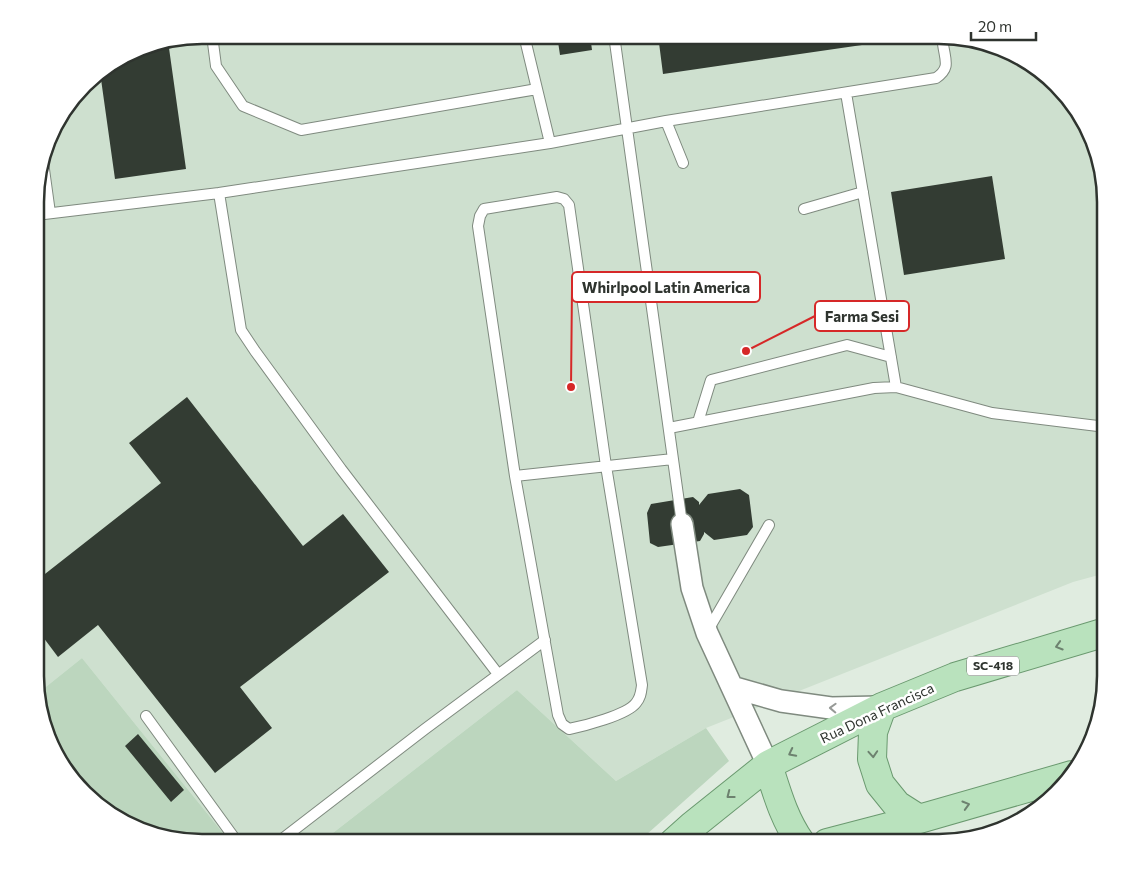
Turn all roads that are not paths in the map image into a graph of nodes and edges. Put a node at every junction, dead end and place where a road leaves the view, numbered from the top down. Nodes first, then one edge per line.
1 (213, 44) edge
2 (526, 44) edge
3 (615, 44) edge
4 (943, 44) dead end
5 (537, 89) junction
6 (846, 93) junction
7 (666, 122) junction
8 (626, 128) junction
9 (550, 143) junction
10 (683, 163) dead end
11 (45, 179) edge
12 (863, 192) junction
13 (219, 193) junction
14 (804, 209) dead end
15 (50, 214) junction
16 (44, 215) edge
17 (891, 357) junction
18 (896, 386) junction
19 (698, 422) junction
20 (1097, 426) edge
21 (669, 428) junction
22 (673, 459) junction
23 (606, 466) junction
24 (515, 476) junction
25 (682, 524) joint
26 (769, 525) dead end
27 (706, 633) junction
28 (1097, 635) edge
29 (545, 640) junction
30 (498, 674) junction
31 (732, 687) junction
32 (882, 707) junction
33 (146, 716) dead end
34 (768, 765) junction
35 (1059, 779) edge
36 (919, 819) junction
37 (231, 834) edge
38 (289, 834) edge
39 (683, 834) edge
40 (794, 834) edge
41 (881, 834) edge

1 - 5 lane
2 - 5 lane
3 - 8 lane
4 - 6 lane
5 - 9 lane
6 - 7 lane
6 - 12 lane
7 - 8 lane
7 - 10 lane
8 - 9 lane
8 - 21 lane
9 - 13 lane
11 - 15 lane
12 - 14 lane
12 - 17 lane
13 - 15 lane
13 - 30 lane
15 - 16 lane
17 - 18 lane
17 - 19 lane
18 - 19 lane
18 - 20 lane
19 - 21 lane
21 - 22 lane
22 - 23 lane
22 - 25 lane
23 - 24 lane
23 - 24 lane
23 - 29 lane
24 - 29 lane
25 - 27 street
26 - 27 lane
27 - 31 street
28 -> 32 main road, Rua Dona Francisca / SC-418
29 - 30 lane
30 - 38 lane
32 -> 31 street
31 - 34 street
32 -> 34 main road, Rua Dona Francisca / SC-418
32 -> 36 main road
33 - 37 lane
34 -> 39 main road, Rua Dona Francisca / SC-418
34 - 40 main road
36 -> 35 main road
36 - 41 main road

